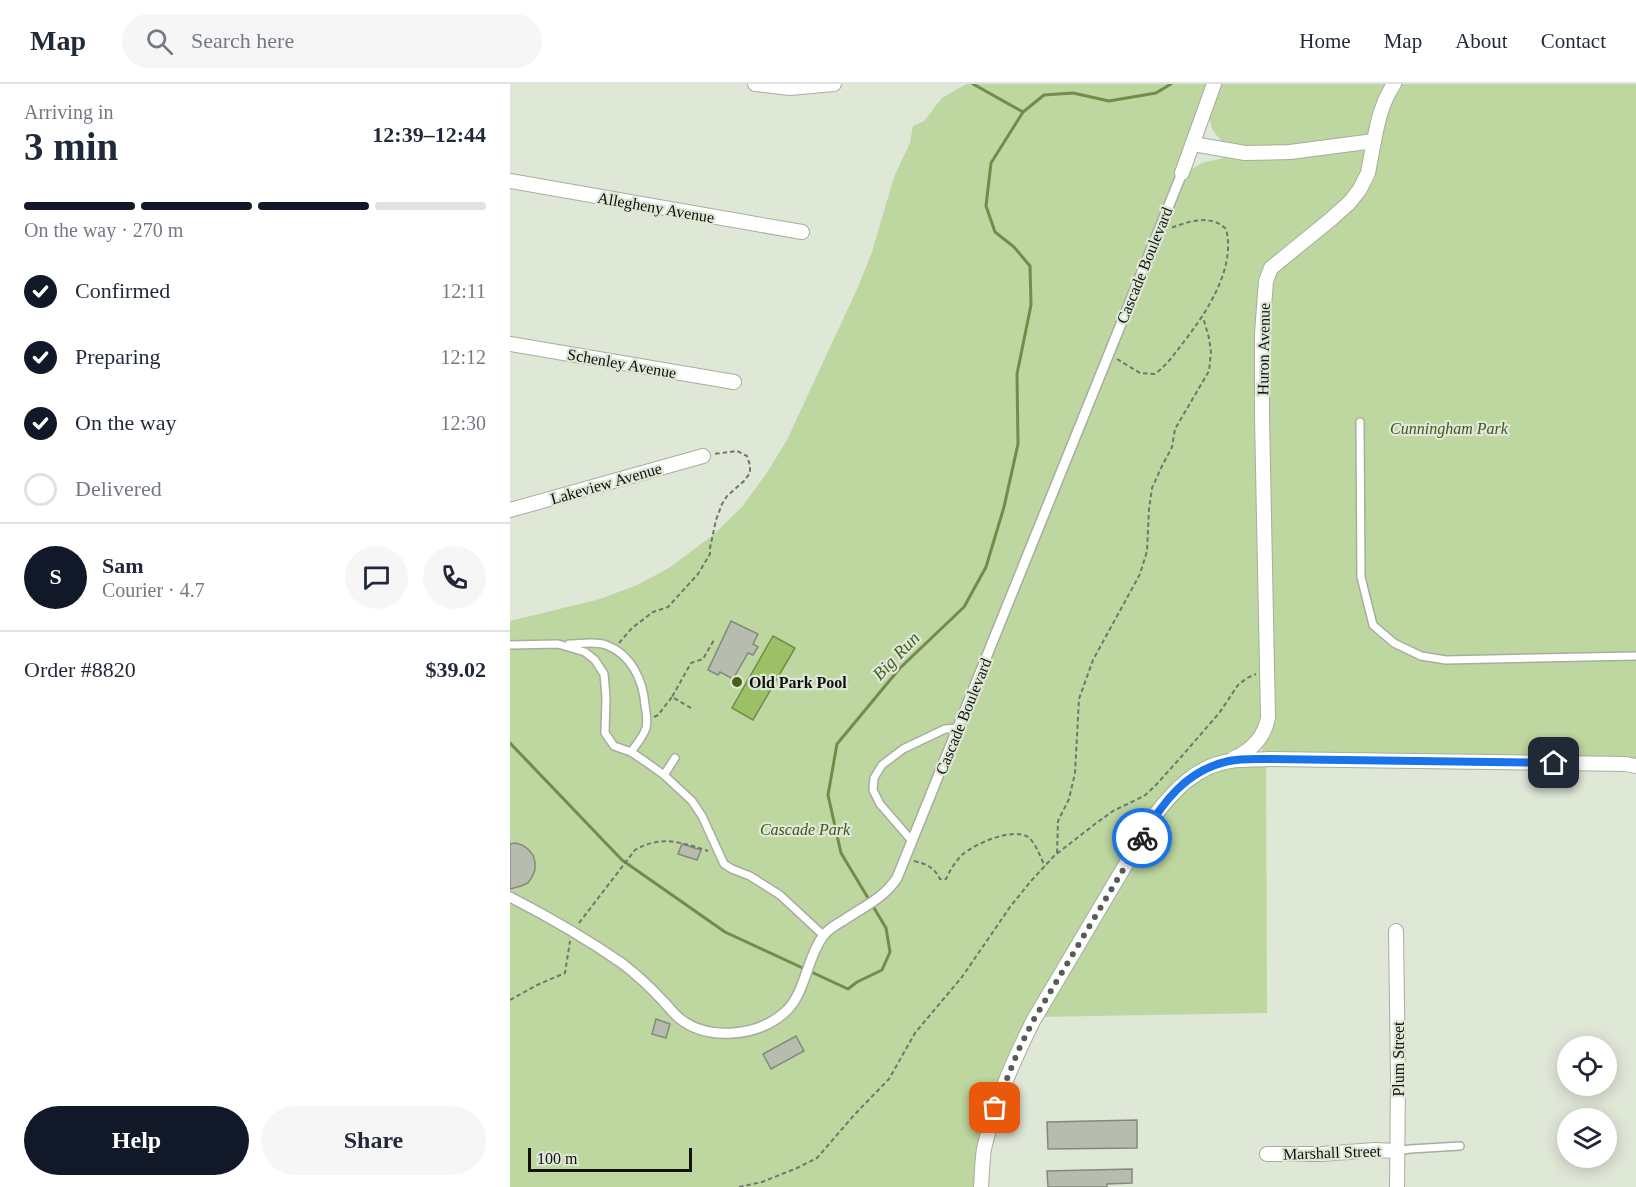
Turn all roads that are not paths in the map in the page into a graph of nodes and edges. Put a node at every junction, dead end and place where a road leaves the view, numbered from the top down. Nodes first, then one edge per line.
1 (755, 84) edge
2 (834, 84) edge
3 (1214, 84) edge
4 (1394, 84) edge
5 (1374, 141) junction
6 (1193, 144) junction
7 (1182, 173) joint
8 (510, 181) edge
9 (802, 232) dead end
10 (510, 344) edge
11 (734, 382) dead end
12 (1360, 422) dead end
13 (703, 456) road end
14 (510, 510) edge
15 (558, 644) junction
16 (510, 645) edge
17 (1636, 656) edge
18 (958, 728) junction
19 (1263, 733) junction
20 (631, 752) junction
21 (675, 758) dead end
22 (1269, 759) junction
23 (1227, 762) junction
24 (1636, 766) edge
25 (664, 775) junction
26 (912, 841) junction
27 (510, 897) edge
28 (1396, 930) dead end
29 (823, 935) junction
30 (1460, 1146) dead end
31 (1396, 1151) junction
32 (1267, 1154) dead end
33 (981, 1187) edge
34 (1397, 1187) edge

1 - 2 street
3 - 6 street, Cascade Boulevard
4 - 5 street, Huron Avenue
5 - 6 street
5 - 19 street, Huron Avenue
6 - 7 street, Cascade Boulevard
7 - 18 street, Cascade Boulevard
8 - 9 street, Allegheny Avenue
10 - 11 street, Schenley Avenue
12 - 17 lane
13 - 14 street, Lakeview Avenue
15 - 16 lane
15 - 20 lane
15 - 20 lane
18 - 26 street, Cascade Boulevard
18 - 26 lane
19 - 22 street
19 - 23 street
20 - 25 lane
21 - 25 lane
22 - 23 street
22 - 24 street
23 - 33 street
25 - 29 lane
26 - 29 street, Cascade Boulevard
27 - 29 street, Cascade Boulevard
28 - 31 street, Plum Street
30 - 31 lane
31 - 32 street, Marshall Street
31 - 34 street, Plum Street

